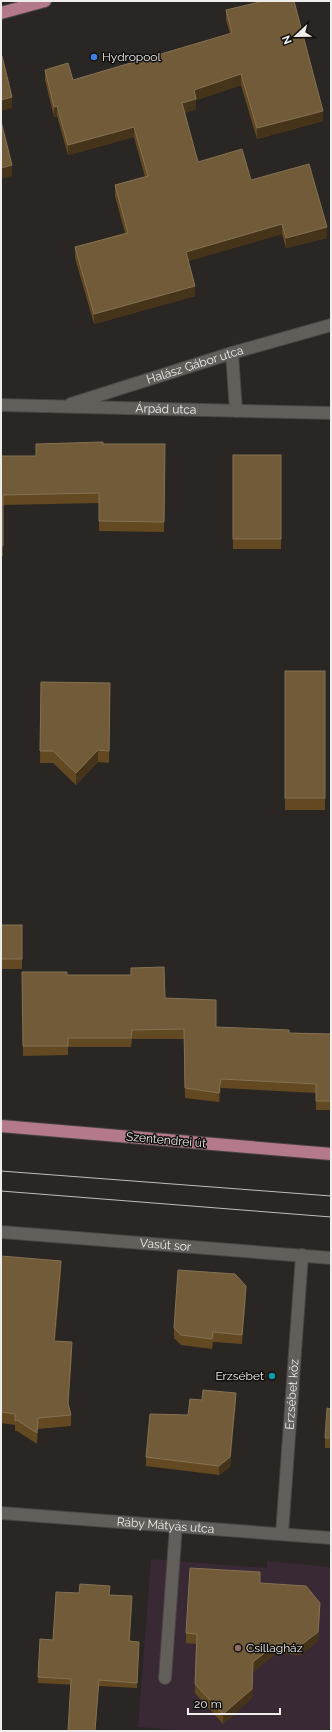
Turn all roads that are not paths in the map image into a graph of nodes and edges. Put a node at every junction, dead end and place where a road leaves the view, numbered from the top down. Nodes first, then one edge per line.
1 (45, 1) edge
2 (1, 13) edge
3 (331, 325) edge
4 (232, 353) junction
5 (1, 405) edge
6 (60, 407) junction
7 (236, 410) junction
8 (331, 413) edge
9 (1, 1126) edge
10 (331, 1154) edge
11 (1, 1232) edge
12 (302, 1255) junction
13 (331, 1258) edge
14 (1, 1513) edge
15 (176, 1526) junction
16 (282, 1534) junction
17 (331, 1538) edge
18 (165, 1678) dead end

1 - 2 main road
3 - 4 street, Halász Gábor utca
4 - 6 street, Halász Gábor utca
4 - 7 street
5 - 6 street, Árpád utca
6 - 7 street, Árpád utca
7 - 8 street, Árpád utca
9 - 10 main road, Szentendrei út
11 - 12 street, Vasút sor
12 - 13 street, Vasút sor
12 - 16 street, Erzsébet köz
14 - 15 street, Ráby Mátyás utca
15 - 16 street, Ráby Mátyás utca
15 - 18 street
16 - 17 street, Ráby Mátyás utca

